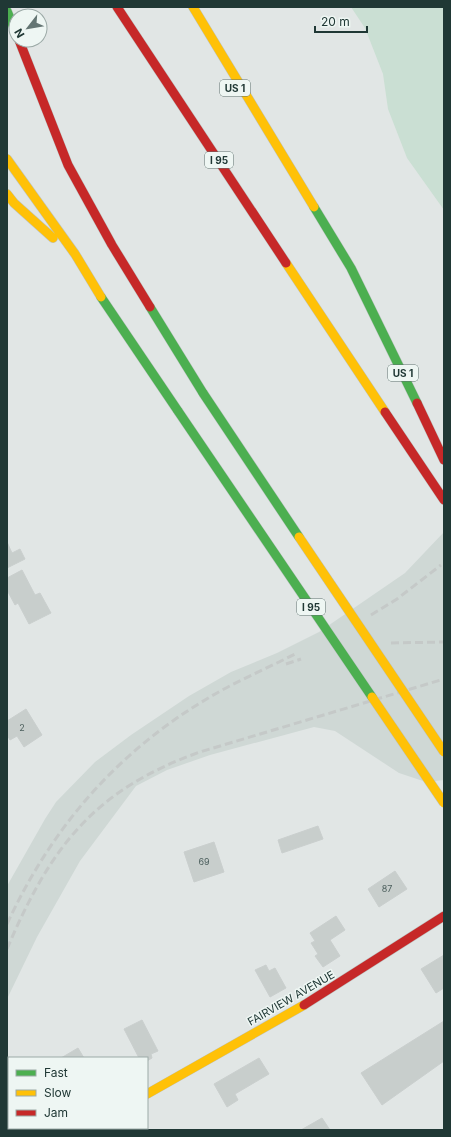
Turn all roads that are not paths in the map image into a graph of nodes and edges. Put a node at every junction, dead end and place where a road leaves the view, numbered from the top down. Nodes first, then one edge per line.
1 (117, 7) edge
2 (193, 7) edge
3 (206, 46) dead end
4 (22, 48) edge
5 (7, 159) edge
6 (291, 170) junction
7 (7, 194) edge
8 (75, 254) junction
9 (444, 460) edge
10 (444, 500) edge
11 (444, 752) edge
12 (444, 803) edge
13 (444, 916) edge
14 (148, 1093) edge

1 - 10 main road, I 95
2 - 6 main road
3 - 6 main road, US 1
4 - 11 main road, bridge
5 - 8 main road, I 95
6 - 9 main road, US 1
7 - 8 main road
8 - 12 main road, I 95, bridge
13 - 14 main road, FAIRVIEW AVENUE

